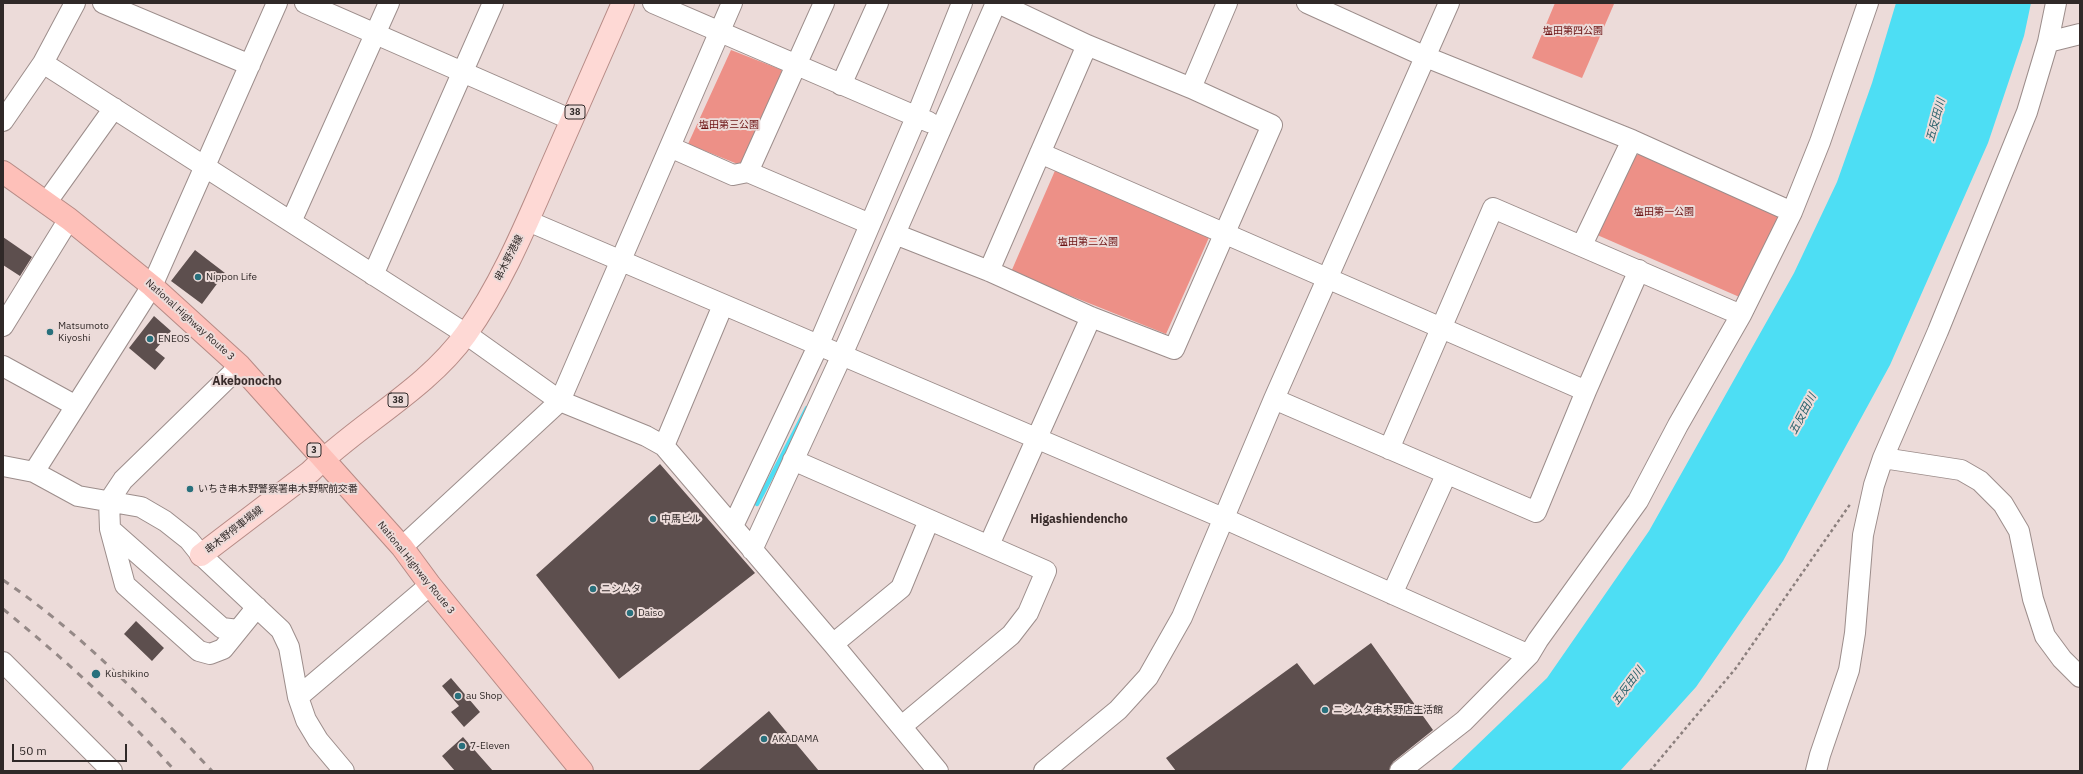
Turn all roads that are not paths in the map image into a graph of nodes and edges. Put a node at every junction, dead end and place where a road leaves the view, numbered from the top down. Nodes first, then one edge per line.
1 (75, 3) edge
2 (103, 3) edge
3 (277, 3) edge
4 (305, 3) edge
5 (389, 3) edge
6 (493, 3) edge
7 (623, 3) edge
8 (654, 3) edge
9 (732, 3) edge
10 (824, 3) edge
11 (878, 3) edge
12 (962, 3) edge
13 (997, 3) edge
14 (1226, 3) edge
15 (1307, 3) edge
16 (1449, 3) edge
17 (1868, 3) edge
18 (2056, 3) edge
19 (720, 32) junction
20 (375, 34) junction
21 (2080, 34) edge
22 (2048, 42) junction
23 (1087, 45) junction
24 (1426, 57) junction
25 (43, 63) junction
26 (250, 65) junction
27 (796, 65) junction
28 (463, 72) junction
29 (841, 85) junction
30 (1191, 88) junction
31 (114, 108) junction
32 (917, 116) junction
33 (572, 120) junction
34 (3, 121) edge
35 (941, 128) junction
36 (1632, 140) junction
37 (670, 147) junction
38 (1040, 153) junction
39 (205, 166) junction
40 (3, 172) edge
41 (748, 172) junction
42 (46, 203) junction
43 (1792, 212) junction
44 (69, 219) junction
45 (528, 221) junction
46 (291, 222) junction
47 (870, 224) junction
48 (1226, 233) junction
49 (895, 234) junction
50 (1582, 245) junction
51 (620, 261) junction
52 (1639, 270) junction
53 (989, 271) junction
54 (373, 275) junction
55 (1327, 277) junction
56 (152, 286) junction
57 (723, 305) junction
58 (1741, 315) junction
59 (1091, 317) junction
60 (3, 326) edge
61 (1440, 327) junction
62 (466, 334) junction
63 (818, 346) junction
64 (842, 355) junction
65 (3, 366) edge
66 (240, 366) junction
67 (1586, 391) junction
68 (1274, 399) junction
69 (560, 400) junction
70 (76, 406) junction
71 (1036, 439) junction
72 (664, 446) junction
73 (1389, 449) junction
74 (1883, 458) junction
75 (322, 459) junction
76 (793, 460) junction
77 (3, 466) edge
78 (34, 472) junction
79 (1446, 475) junction
80 (109, 502) junction
81 (1224, 518) junction
82 (929, 520) junction
83 (733, 526) junction
84 (110, 529) junction
85 (989, 545) junction
86 (402, 547) junction
87 (752, 550) junction
88 (201, 555) junction
89 (430, 585) junction
90 (1392, 594) junction
91 (257, 607) junction
92 (238, 630) junction
93 (834, 644) junction
94 (1529, 655) junction
95 (3, 662) edge
96 (2080, 677) edge
97 (298, 697) junction
98 (902, 726) junction
99 (112, 771) edge
100 (344, 771) edge
101 (582, 771) edge
102 (938, 771) edge
103 (1044, 771) edge
104 (1400, 771) edge
105 (1816, 771) edge

1 - 25 street
2 - 26 street
3 - 26 street
4 - 20 street
5 - 20 street
6 - 28 street
7 - 33 main road, 串木野港線 / 38
8 - 19 street
9 - 19 street
10 - 27 street
11 - 29 street
12 - 32 street
13 - 23 street
13 - 35 street
14 - 30 street
15 - 24 street
16 - 24 street
17 - 43 street
18 - 22 street
19 - 27 street
19 - 37 street
20 - 28 street
20 - 46 street
21 - 22 street
22 - 74 street
23 - 30 street
23 - 38 street
24 - 36 street
24 - 55 street
25 - 31 street
25 - 34 street
26 - 39 street
27 - 29 street
27 - 41 street
28 - 33 street
28 - 54 street
29 - 32 street
30 - 48 street
31 - 39 street
31 - 42 street
32 - 35 street
32 - 47 street
33 - 45 main road, 串木野港線 / 38
35 - 49 street
36 - 43 street
36 - 50 street
37 - 41 street
37 - 51 street
38 - 48 street
38 - 53 street
39 - 46 street
39 - 56 street
40 - 42 highway, National Highway Route 3 / 3
41 - 47 street
42 - 44 highway, National Highway Route 3 / 3
43 - 58 street
44 - 56 highway, National Highway Route 3 / 3
44 - 60 street
45 - 51 street
45 - 62 main road, 串木野港線 / 38
46 - 54 street
47 - 63 street
48 - 55 street
48 - 59 street
49 - 53 street
49 - 64 street
50 - 52 street
50 - 61 street
51 - 57 street
51 - 69 street
52 - 58 street
52 - 67 street
53 - 59 street
54 - 62 street
55 - 61 street
55 - 68 street
56 - 66 highway, National Highway Route 3 / 3
56 - 70 street
57 - 63 street
57 - 72 street
58 - 94 street
59 - 71 street
61 - 67 street
61 - 73 street
62 - 69 street
62 - 75 main road, 串木野港線 / 38
63 - 64 street
63 - 83 street
64 - 71 street
64 - 76 street
65 - 70 street
66 - 75 highway, National Highway Route 3 / 3
66 - 80 street
67 - 79 street
68 - 73 street
68 - 81 street
69 - 72 street
69 - 86 street
70 - 78 street
71 - 81 street
71 - 85 street
72 - 83 street
73 - 79 street
74 - 96 street
74 - 105 street
75 - 86 highway, National Highway Route 3 / 3
75 - 88 main road, 串木野停車場線
76 - 82 street
76 - 87 street
77 - 78 street
78 - 80 street
79 - 90 street
80 - 84 street
80 - 88 street
81 - 90 street
81 - 103 street
82 - 85 street
82 - 93 street
83 - 87 street
84 - 92 street
84 - 92 street
85 - 98 street
86 - 89 highway, National Highway Route 3 / 3
87 - 93 street
88 - 91 street
89 - 97 street
89 - 101 highway, National Highway Route 3 / 3
90 - 94 street
91 - 92 street
91 - 97 street
93 - 98 street
94 - 104 street
95 - 99 street
97 - 100 street
98 - 102 street

